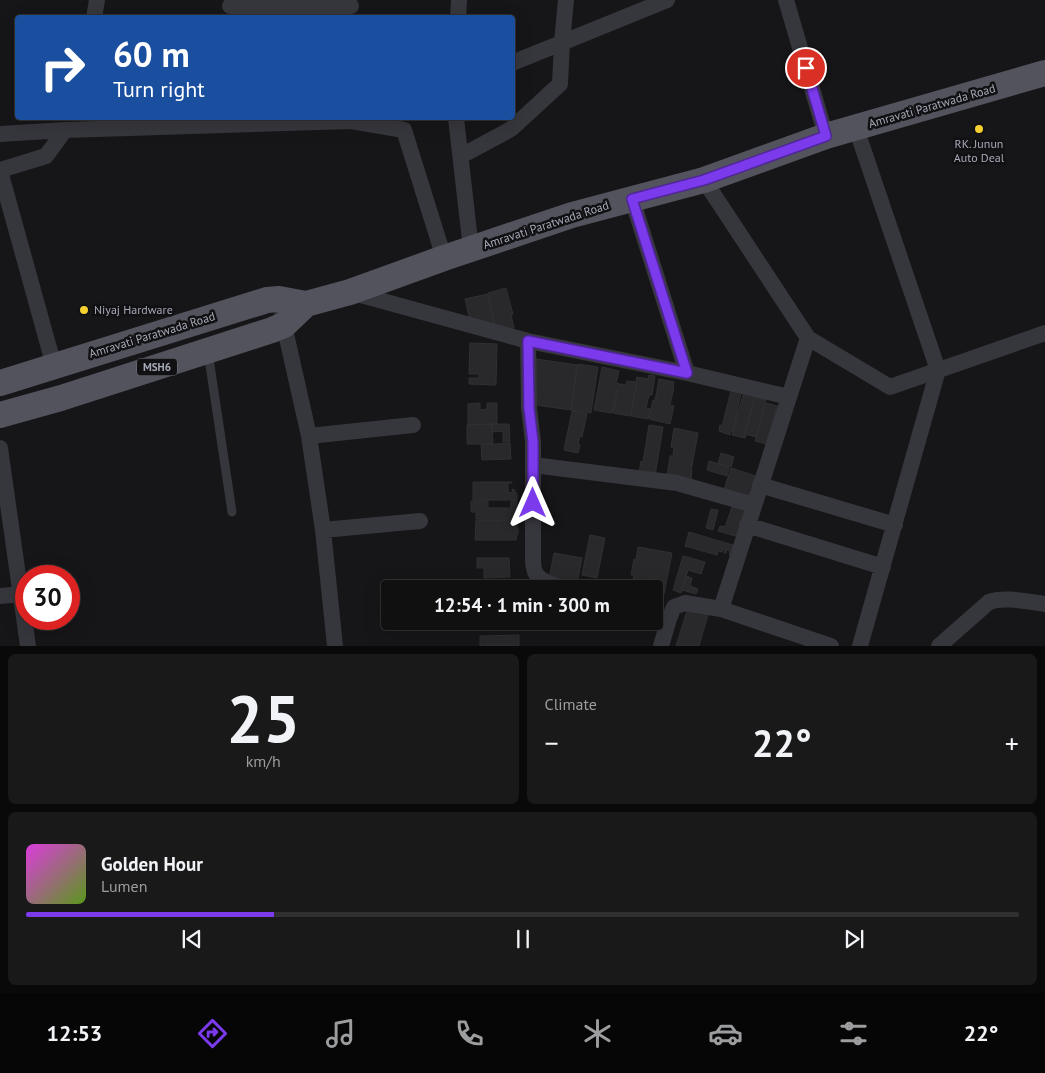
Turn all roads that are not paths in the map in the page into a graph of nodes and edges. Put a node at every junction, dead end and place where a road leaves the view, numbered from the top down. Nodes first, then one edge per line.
1 (98, 0) edge
2 (459, 0) edge
3 (566, 0) edge
4 (667, 0) edge
5 (786, 0) edge
6 (229, 8) edge
7 (351, 8) edge
8 (95, 15) edge
9 (458, 15) edge
10 (562, 42) junction
11 (515, 62) edge
12 (1045, 73) edge
13 (286, 120) edge
14 (362, 120) edge
15 (456, 120) edge
16 (220, 121) edge
17 (406, 124) edge
18 (72, 126) edge
19 (856, 128) junction
20 (0, 134) edge
21 (826, 136) junction
22 (461, 156) junction
23 (0, 171) edge
24 (704, 180) junction
25 (632, 199) junction
26 (472, 249) junction
27 (444, 258) junction
28 (350, 292) junction
29 (278, 299) junction
30 (306, 304) junction
31 (284, 325) junction
32 (1045, 333) edge
33 (808, 338) junction
34 (528, 341) junction
35 (208, 351) junction
36 (54, 366) junction
37 (938, 370) junction
38 (687, 373) junction
39 (0, 383) edge
40 (789, 397) junction
41 (0, 415) edge
42 (413, 425) dead end
43 (309, 436) junction
44 (0, 448) edge
45 (533, 465) junction
46 (760, 485) junction
47 (754, 505) junction
48 (232, 512) dead end
49 (420, 521) dead end
50 (747, 525) junction
51 (895, 525) junction
52 (323, 530) junction
53 (18, 565) edge
54 (883, 567) junction
55 (544, 580) edge
56 (15, 595) edge
57 (0, 596) edge
58 (1045, 604) edge
59 (721, 609) junction
60 (663, 616) edge
61 (26, 630) edge
62 (662, 630) edge
63 (28, 646) edge
64 (335, 646) edge
65 (661, 646) edge
66 (831, 646) edge
67 (860, 646) edge
68 (939, 646) edge

1 - 8 street
2 - 9 street
3 - 10 street
4 - 10 street
5 - 21 street
6 - 7 street
10 - 11 street
10 - 22 street
12 - 19 main road, Amravati Paratwada Road / MSH6
13 - 16 street
14 - 17 street
15 - 22 street
16 - 18 street
17 - 27 street
18 - 20 street
18 - 23 street
19 - 21 main road, Amravati Paratwada Road / MSH6
19 - 37 street
21 - 24 main road, Amravati Paratwada Road / MSH6
22 - 26 street
23 - 36 street
24 - 25 main road, Amravati Paratwada Road / MSH6
24 - 33 street
25 - 26 main road, Amravati Paratwada Road / MSH6
25 - 38 street
26 - 27 main road, Amravati Paratwada Road / MSH6
27 - 28 main road, Amravati Paratwada Road / MSH6
28 - 30 main road, Amravati Paratwada Road / MSH6
28 - 34 street
29 - 30 main road, Amravati Paratwada Road / MSH6
29 - 31 street
29 - 36 main road, Amravati Paratwada Road / MSH6
30 - 31 main road, Amravati Paratwada Road / MSH6
31 - 35 main road, Amravati Paratwada Road / MSH6
31 - 43 street
32 - 37 street
33 - 37 street
33 - 40 street
34 - 38 street
34 - 45 street
35 - 41 main road, Amravati Paratwada Road / MSH6
35 - 48 lane
36 - 39 main road, Amravati Paratwada Road / MSH6
37 - 51 street
38 - 40 street
40 - 46 street
42 - 43 street
43 - 52 street
44 - 53 street
45 - 47 street
45 - 55 street
46 - 47 street
46 - 51 street
47 - 50 street
49 - 52 street
50 - 54 street
50 - 59 street
51 - 54 street
52 - 64 street
54 - 67 street
56 - 57 street
58 - 68 street
59 - 60 street
59 - 66 street
61 - 63 street
62 - 65 street

